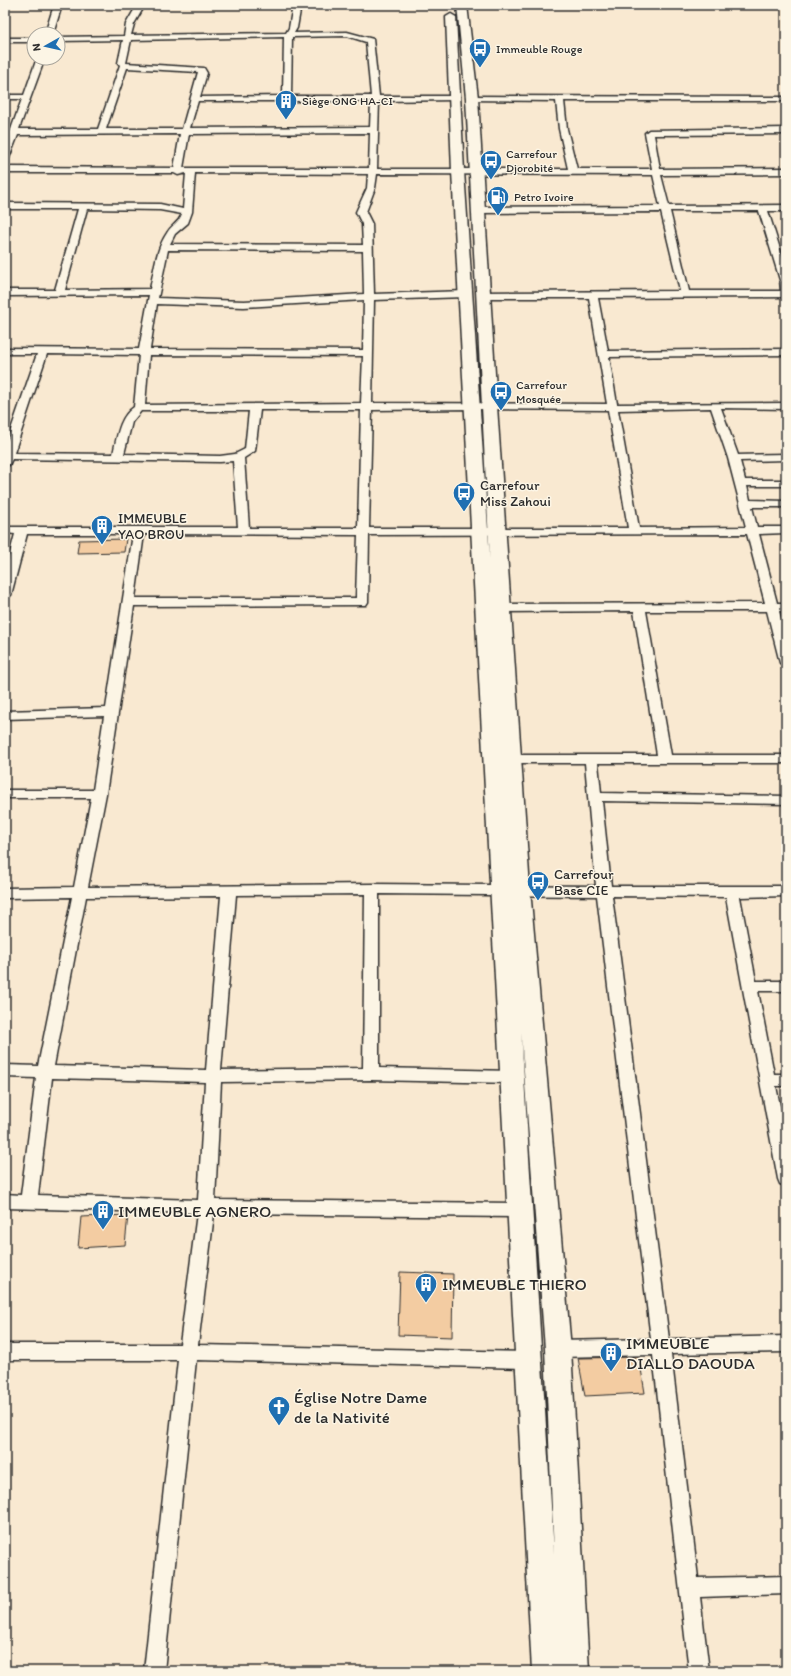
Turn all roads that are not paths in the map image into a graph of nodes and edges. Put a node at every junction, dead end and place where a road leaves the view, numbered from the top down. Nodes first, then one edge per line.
1 (58, 5) edge
2 (141, 5) edge
3 (297, 5) edge
4 (450, 5) edge
5 (462, 5) edge
6 (51, 26) edge
7 (288, 36) junction
8 (128, 38) junction
9 (66, 39) edge
10 (5, 40) edge
11 (26, 40) edge
12 (124, 65) junction
13 (38, 66) edge
14 (5, 97) edge
15 (27, 97) junction
16 (287, 98) junction
17 (375, 98) junction
18 (464, 98) junction
19 (195, 99) junction
20 (560, 99) junction
21 (786, 99) edge
22 (373, 130) junction
23 (185, 131) junction
24 (786, 131) edge
25 (14, 132) junction
26 (101, 132) junction
27 (5, 158) edge
28 (5, 170) edge
29 (373, 171) junction
30 (466, 171) junction
31 (786, 171) edge
32 (178, 172) junction
33 (191, 172) junction
34 (573, 172) junction
35 (655, 172) junction
36 (5, 206) edge
37 (82, 207) junction
38 (763, 208) junction
39 (786, 208) edge
40 (666, 209) junction
41 (478, 210) junction
42 (187, 212) junction
43 (164, 247) junction
44 (367, 248) junction
45 (776, 248) junction
46 (786, 248) edge
47 (5, 293) edge
48 (59, 293) junction
49 (786, 293) edge
50 (685, 294) junction
51 (474, 295) junction
52 (593, 296) junction
53 (153, 297) junction
54 (369, 297) junction
55 (5, 351) edge
56 (43, 351) junction
57 (144, 352) junction
58 (786, 352) edge
59 (368, 353) junction
60 (604, 354) junction
61 (715, 405) junction
62 (365, 406) junction
63 (481, 406) junction
64 (786, 406) edge
65 (255, 407) junction
66 (614, 407) junction
67 (139, 408) junction
68 (118, 457) junction
69 (238, 457) junction
70 (786, 457) edge
71 (734, 458) junction
72 (6, 459) edge
73 (739, 483) junction
74 (786, 483) edge
75 (744, 503) junction
76 (786, 504) edge
77 (5, 530) edge
78 (22, 530) junction
79 (634, 530) junction
80 (752, 530) junction
81 (786, 530) edge
82 (139, 531) junction
83 (244, 532) junction
84 (364, 532) junction
85 (489, 532) junction
86 (5, 594) edge
87 (128, 602) junction
88 (772, 607) junction
89 (786, 607) edge
90 (502, 608) junction
91 (640, 609) junction
92 (786, 663) edge
93 (111, 712) junction
94 (5, 715) edge
95 (512, 759) junction
96 (786, 759) edge
97 (591, 760) junction
98 (664, 760) junction
99 (5, 794) edge
100 (99, 794) junction
101 (595, 797) junction
102 (786, 800) edge
103 (372, 889) junction
104 (510, 889) junction
105 (229, 891) junction
106 (604, 891) junction
107 (786, 891) edge
108 (732, 892) junction
109 (5, 893) edge
110 (78, 893) junction
111 (749, 986) junction
112 (786, 986) edge
113 (5, 1071) edge
114 (45, 1071) junction
115 (371, 1074) junction
116 (213, 1076) junction
117 (512, 1077) junction
118 (767, 1080) junction
119 (786, 1080) edge
120 (786, 1179) edge
121 (29, 1201) junction
122 (5, 1202) edge
123 (206, 1207) junction
124 (519, 1210) junction
125 (786, 1344) edge
126 (661, 1346) junction
127 (558, 1349) junction
128 (5, 1352) edge
129 (188, 1352) junction
130 (528, 1360) junction
131 (786, 1585) edge
132 (690, 1588) junction
133 (154, 1671) edge
134 (547, 1671) edge
135 (574, 1671) edge
136 (700, 1671) edge

1 - 6 street
2 - 8 street
3 - 7 street
4 - 18 main road
5 - 18 main road
7 - 8 street
7 - 16 street
7 - 17 street
8 - 9 street
8 - 12 street
10 - 11 street
12 - 19 street
12 - 26 street
13 - 15 street
14 - 15 street
15 - 25 street
16 - 17 street
16 - 19 street
17 - 18 street
17 - 22 street
18 - 20 street
18 - 30 main road
19 - 23 street
20 - 21 street
20 - 34 street
22 - 23 street
22 - 29 street
23 - 26 street
23 - 32 street
24 - 35 street
25 - 26 street
25 - 27 street
28 - 32 street
29 - 30 street
29 - 33 street
29 - 44 street
30 - 34 street
30 - 41 main road
30 - 51 main road
31 - 35 street
32 - 33 street
33 - 42 street
34 - 35 street
35 - 40 street
36 - 37 street
37 - 42 street
37 - 48 street
38 - 39 street
38 - 40 street
38 - 45 street
40 - 41 street
40 - 50 street
41 - 51 main road
42 - 43 street
43 - 44 street
43 - 53 street
44 - 54 street
45 - 46 street
45 - 49 street
47 - 48 street
48 - 53 street
49 - 50 street
50 - 52 street
51 - 52 street
51 - 54 street
51 - 63 main road
52 - 60 street
53 - 54 street
53 - 57 street
54 - 59 street
55 - 56 street
56 - 57 street
56 - 72 street
57 - 59 street
57 - 67 street
58 - 60 street
59 - 62 street
60 - 66 street
61 - 64 street
61 - 66 street
61 - 71 street
62 - 63 street
62 - 65 street
62 - 84 street
63 - 66 street
63 - 85 main road
65 - 67 street
65 - 69 street
66 - 79 street
67 - 68 street
68 - 69 street
68 - 72 street
69 - 83 street
70 - 71 street
71 - 73 street
73 - 74 street
73 - 75 street
75 - 76 street
75 - 80 street
77 - 78 street
78 - 82 street
78 - 86 street
79 - 80 street
79 - 85 street
80 - 81 street
80 - 88 street
82 - 83 street
82 - 87 street
83 - 84 street
84 - 85 street
84 - 87 street
85 - 90 main road
85 - 104 main road
87 - 93 street
88 - 89 street
88 - 91 street
88 - 92 street
90 - 91 street
90 - 95 main road
91 - 98 street
93 - 94 street
93 - 100 street
95 - 97 street
95 - 104 main road
96 - 98 street
97 - 98 street
97 - 101 street
99 - 100 street
100 - 110 street
101 - 102 street
101 - 106 street
103 - 104 street
103 - 105 street
103 - 115 street
104 - 106 street
104 - 117 main road
104 - 127 main road
105 - 110 street
105 - 116 street
106 - 108 street
106 - 126 street
107 - 108 street
108 - 111 street
109 - 110 street
110 - 114 street
111 - 112 street
111 - 118 street
113 - 114 street
114 - 116 street
114 - 121 street
115 - 116 street
115 - 117 street
116 - 123 street
117 - 124 main road
118 - 119 street
118 - 120 street
121 - 122 street
121 - 123 street
123 - 124 street
123 - 129 street
124 - 130 main road
125 - 126 street
126 - 127 street
126 - 132 street
127 - 135 main road
128 - 129 street
129 - 130 street
129 - 133 street
130 - 134 main road
131 - 132 street
132 - 136 street

